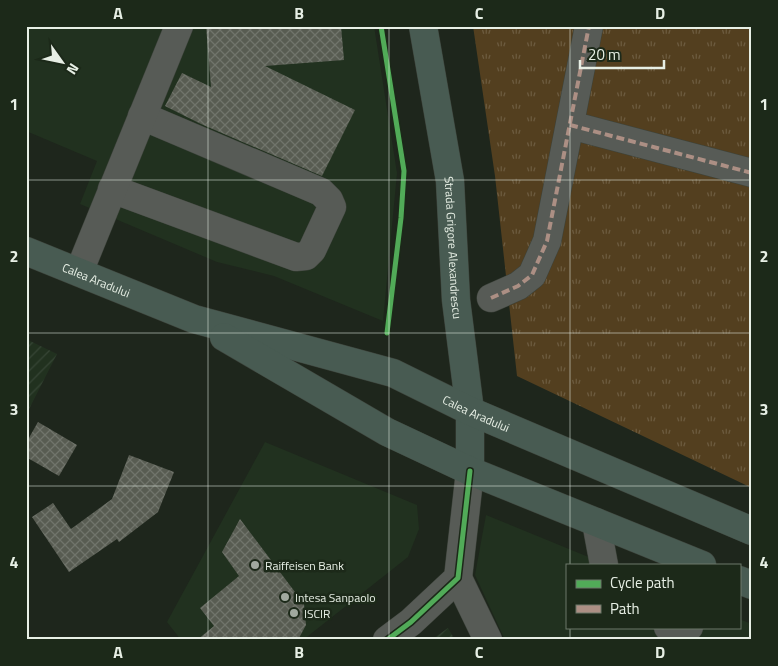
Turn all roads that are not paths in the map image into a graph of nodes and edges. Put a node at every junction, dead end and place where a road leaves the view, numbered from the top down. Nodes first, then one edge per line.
1 (178, 26) edge
2 (423, 26) edge
3 (589, 26) edge
4 (142, 116) junction
5 (570, 125) junction
6 (752, 173) edge
7 (112, 189) junction
8 (26, 251) edge
9 (79, 272) junction
10 (491, 298) dead end
11 (194, 319) junction
12 (470, 411) junction
13 (470, 471) junction
14 (596, 522) junction
15 (752, 531) edge
16 (604, 564) edge
17 (700, 564) edge
18 (458, 578) junction
19 (740, 580) edge
20 (752, 585) edge
21 (388, 640) edge
22 (488, 640) edge

1 - 4 street
2 - 12 main road, Strada Grigore Alexandrescu
3 - 5 street
4 - 7 street
4 - 7 street
5 - 6 street
5 - 10 street
7 - 9 street
8 - 9 main road, Calea Aradului
9 - 11 main road, Calea Aradului
11 - 12 main road, Calea Aradului
11 - 13 main road, Calea Aradului
12 - 13 main road, Strada Grigore Alexandrescu
12 - 15 main road, Calea Aradului
13 - 14 main road, Calea Aradului
13 - 18 street
14 - 16 street
14 - 17 main road, Calea Aradului
18 - 21 street
18 - 22 street
19 - 20 main road

